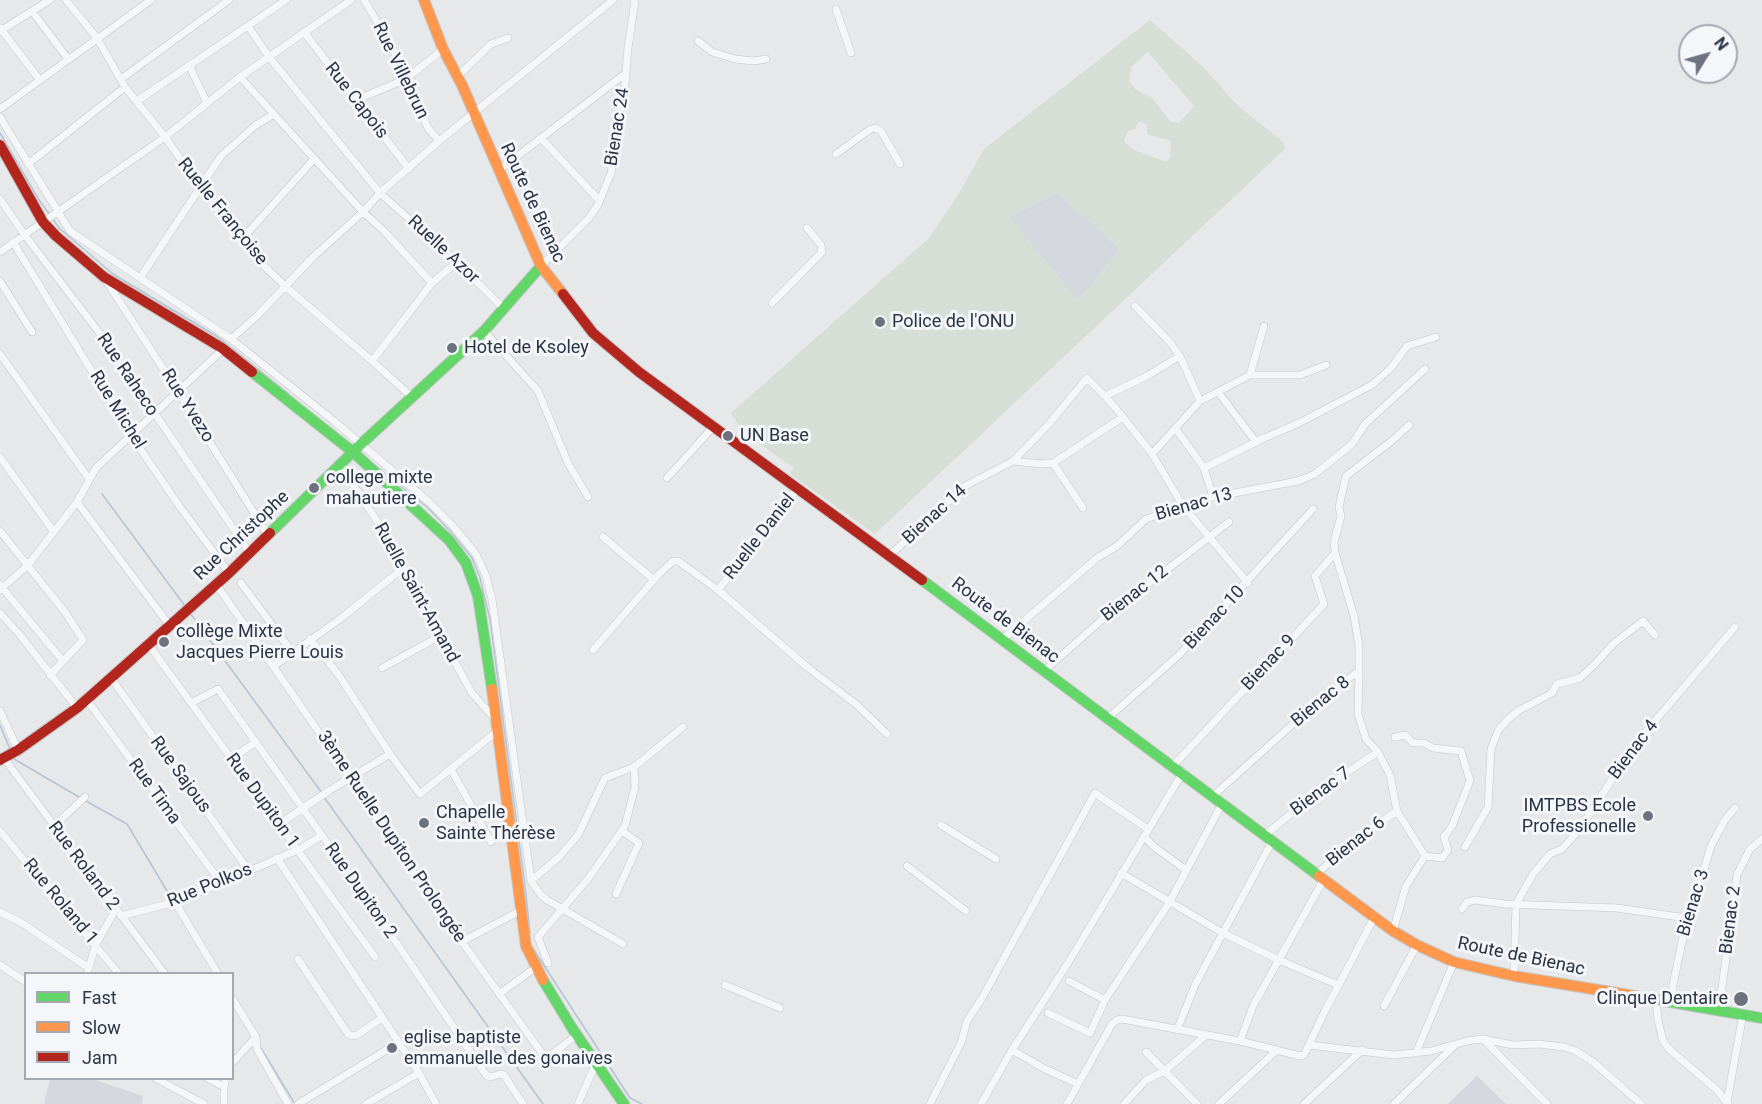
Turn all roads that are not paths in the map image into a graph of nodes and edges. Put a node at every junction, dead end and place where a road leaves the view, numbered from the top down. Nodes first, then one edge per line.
1 (50, 0) edge
2 (66, 0) edge
3 (151, 0) edge
4 (229, 0) edge
5 (286, 0) edge
6 (351, 0) edge
7 (364, 0) edge
8 (424, 0) edge
9 (613, 0) edge
10 (635, 0) edge
11 (36, 6) edge
12 (836, 9) dead end
13 (248, 26) junction
14 (0, 30) edge
15 (304, 32) junction
16 (508, 38) dead end
17 (97, 39) junction
18 (698, 41) dead end
19 (443, 49) junction
20 (851, 53) dead end
21 (269, 57) junction
22 (68, 59) junction
23 (766, 59) dead end
24 (189, 65) junction
25 (626, 73) junction
26 (240, 77) junction
27 (457, 77) junction
28 (39, 79) junction
29 (121, 79) junction
30 (406, 80) junction
31 (125, 87) junction
32 (356, 100) junction
33 (137, 101) junction
34 (207, 104) junction
35 (0, 109) edge
36 (274, 114) junction
37 (473, 114) junction
38 (0, 117) edge
39 (165, 137) junction
40 (541, 138) junction
41 (439, 141) junction
42 (0, 145) edge
43 (836, 154) dead end
44 (314, 159) junction
45 (28, 164) junction
46 (900, 164) dead end
47 (409, 169) junction
48 (498, 171) junction
49 (199, 186) junction
50 (380, 193) junction
51 (0, 199) edge
52 (599, 200) junction
53 (57, 212) junction
54 (363, 212) junction
55 (44, 221) junction
56 (807, 228) dead end
57 (24, 234) junction
58 (242, 239) junction
59 (13, 242) junction
60 (0, 252) edge
61 (457, 262) junction
62 (541, 266) junction
63 (104, 277) junction
64 (140, 278) junction
65 (0, 281) edge
66 (432, 283) junction
67 (285, 286) junction
68 (772, 303) dead end
69 (1135, 306) dead end
70 (504, 309) junction
71 (1264, 326) dead end
72 (484, 331) junction
73 (32, 332) dead end
74 (1436, 337) dead end
75 (231, 339) junction
76 (222, 348) junction
77 (0, 354) edge
78 (1180, 356) junction
79 (372, 360) junction
80 (1326, 366) dead end
81 (1425, 369) dead end
82 (1250, 375) junction
83 (177, 390) junction
84 (1218, 392) junction
85 (411, 396) junction
86 (1106, 396) junction
87 (1200, 401) junction
88 (153, 413) junction
89 (1123, 417) junction
90 (1409, 425) dead end
91 (714, 426) junction
92 (1176, 429) junction
93 (130, 434) junction
94 (1256, 442) junction
95 (357, 448) junction
96 (1152, 454) junction
97 (0, 458) edge
98 (1013, 461) junction
99 (1053, 463) junction
100 (340, 465) junction
101 (1204, 468) junction
102 (667, 478) dead end
103 (89, 479) junction
104 (798, 488) junction
105 (588, 497) dead end
106 (1213, 497) junction
107 (77, 502) junction
108 (1183, 506) junction
109 (1083, 508) dead end
110 (1313, 509) dead end
111 (1229, 522) dead end
112 (0, 531) edge
113 (54, 532) junction
114 (268, 536) junction
115 (1209, 536) junction
116 (603, 537) dead end
117 (250, 553) junction
118 (1335, 553) junction
119 (890, 555) junction
120 (28, 565) junction
121 (402, 569) junction
122 (229, 573) junction
123 (654, 580) junction
124 (241, 583) dead end
125 (1248, 583) junction
126 (216, 584) junction
127 (1, 588) edge
128 (718, 590) junction
129 (0, 613) edge
130 (170, 626) junction
131 (1735, 627) dead end
132 (1655, 635) dead end
133 (440, 636) junction
134 (310, 639) junction
135 (1003, 639) junction
136 (149, 645) junction
137 (593, 650) dead end
138 (292, 652) junction
139 (63, 661) junction
140 (274, 666) junction
141 (382, 668) dead end
142 (1359, 670) junction
143 (1044, 671) junction
144 (51, 675) junction
145 (111, 678) junction
146 (87, 700) junction
147 (191, 703) junction
148 (77, 708) junction
149 (0, 711) edge
150 (494, 718) junction
151 (1108, 718) junction
152 (683, 727) dead end
153 (496, 732) junction
154 (887, 734) dead end
155 (1395, 736) dead end
156 (256, 742) junction
157 (18, 750) junction
158 (1378, 752) junction
159 (390, 754) junction
160 (1, 758) edge
161 (231, 759) junction
162 (634, 767) junction
163 (451, 769) junction
164 (1178, 769) junction
165 (350, 777) junction
166 (1218, 799) junction
167 (82, 800) dead end
168 (302, 808) junction
169 (1735, 808) dead end
170 (1397, 811) junction
171 (279, 824) junction
172 (941, 825) dead end
173 (53, 827) junction
174 (0, 831) edge
175 (622, 831) junction
176 (1146, 833) junction
177 (322, 835) junction
178 (1269, 838) junction
179 (1762, 839) edge
180 (491, 842) dead end
181 (1465, 847) dead end
182 (297, 850) junction
183 (1425, 856) junction
184 (277, 858) junction
185 (996, 860) dead end
186 (907, 866) dead end
187 (1186, 870) junction
188 (249, 871) junction
189 (1121, 873) junction
190 (1320, 876) junction
191 (531, 881) junction
192 (221, 883) junction
193 (616, 894) dead end
194 (174, 902) junction
195 (1169, 903) junction
196 (1516, 904) junction
197 (1462, 909) dead end
198 (563, 910) junction
199 (520, 911) junction
200 (966, 911) dead end
201 (0, 912) edge
202 (119, 913) junction
203 (1375, 916) junction
204 (1687, 918) junction
205 (1393, 931) junction
206 (1223, 933) junction
207 (461, 942) junction
208 (96, 944) junction
209 (623, 944) dead end
210 (1417, 945) junction
211 (375, 957) dead end
212 (298, 959) dead end
213 (1279, 960) junction
214 (1454, 962) junction
215 (548, 963) dead end
216 (0, 965) edge
217 (535, 968) junction
218 (88, 971) edge
219 (117, 972) edge
220 (163, 972) edge
221 (217, 972) edge
222 (1514, 976) junction
223 (24, 981) edge
224 (1069, 981) dead end
225 (725, 985) dead end
226 (1338, 985) junction
227 (499, 994) junction
228 (1105, 1000) junction
229 (1656, 1000) junction
230 (234, 1001) edge
231 (1673, 1004) junction
232 (1384, 1006) dead end
233 (780, 1008) dead end
234 (1719, 1010) junction
235 (1048, 1013) dead end
236 (1743, 1014) junction
237 (382, 1018) junction
238 (1762, 1018) edge
239 (1177, 1030) junction
240 (577, 1035) junction
241 (1206, 1035) junction
242 (256, 1037) junction
243 (1483, 1039) junction
244 (1240, 1041) junction
245 (398, 1043) junction
246 (1457, 1044) junction
247 (1309, 1045) junction
248 (1012, 1050) junction
249 (1277, 1050) junction
250 (1362, 1050) junction
251 (1146, 1052) dead end
252 (1416, 1053) junction
253 (234, 1061) edge
254 (596, 1063) junction
255 (1165, 1071) junction
256 (419, 1073) junction
257 (158, 1080) edge
258 (211, 1080) edge
259 (226, 1080) edge
260 (1078, 1084) junction
261 (224, 1087) junction
262 (433, 1103) edge
263 (1728, 1103) edge
264 (204, 1104) edge
265 (224, 1104) edge
266 (288, 1104) edge
267 (298, 1104) edge
268 (366, 1104) edge
269 (523, 1104) edge
270 (578, 1104) edge
271 (624, 1104) edge
272 (930, 1104) edge
273 (981, 1104) edge
274 (1067, 1104) edge
275 (1124, 1104) edge
276 (1197, 1104) edge
277 (1219, 1104) edge
278 (1304, 1104) edge
279 (1394, 1104) edge
280 (1547, 1104) edge
281 (1641, 1104) edge

1 - 11 street
2 - 17 street, Ruelle Françoise
3 - 17 street
4 - 29 street
5 - 13 street
6 - 15 street
7 - 30 street, Rue Villebrun
8 - 19 street, Route de Bienac
9 - 37 street
10 - 25 street, Bienac 24
11 - 14 street
11 - 22 street
12 - 20 street
13 - 21 street, Ruelle Azor
13 - 24 street
14 - 28 street
15 - 21 street
15 - 32 street, Rue Capois
16 - 27 street
17 - 22 street
17 - 29 street, Ruelle Françoise
18 - 23 street
19 - 27 street, Route de Bienac
19 - 30 street
21 - 26 street
21 - 50 street, Ruelle Azor
22 - 28 street
24 - 33 street
24 - 34 street
25 - 40 street
25 - 52 street, Bienac 24
26 - 34 street
26 - 36 street
27 - 37 street, Route de Bienac
28 - 35 street
29 - 31 street, Ruelle Françoise
30 - 32 street
30 - 41 street, Rue Villebrun
31 - 33 street, Ruelle Françoise
31 - 45 street
32 - 47 street, Rue Capois
33 - 39 street, Ruelle Françoise
34 - 39 street
36 - 44 street
36 - 49 street
37 - 41 street
37 - 48 street, Route de Bienac
38 - 45 street
39 - 49 street, Ruelle Françoise
39 - 53 street
40 - 48 street
40 - 52 street
41 - 47 street
42 - 55 street
43 - 46 street
44 - 54 street
44 - 58 street
45 - 53 street
47 - 50 street
48 - 62 street, Route de Bienac
49 - 58 street, Ruelle Françoise
49 - 64 street
50 - 54 street
50 - 61 street, Ruelle Azor
51 - 57 street, Rue Raheco
52 - 62 street, Bienac 24
53 - 55 street
53 - 64 street
54 - 66 street
54 - 67 street
55 - 57 street
55 - 63 street
56 - 68 street
57 - 59 street
57 - 88 street, Rue Raheco
58 - 67 street, Ruelle Françoise
59 - 60 street
59 - 93 street, Rue Michel
61 - 66 street
61 - 70 street, Ruelle Azor
62 - 70 street, Rue Christophe
62 - 91 street, Route de Bienac
63 - 76 street
63 - 83 street, Rue Yvezo
64 - 75 street
65 - 73 street
66 - 79 street
67 - 75 street
67 - 79 street, Ruelle Françoise
69 - 78 street
70 - 72 street, Rue Christophe
71 - 82 street
72 - 85 street, Rue Christophe
72 - 105 street
74 - 94 street
75 - 95 street
76 - 83 street
76 - 95 street
77 - 103 street
78 - 86 street
78 - 87 street
79 - 85 street, Ruelle Françoise
80 - 82 street
81 - 106 street, Bienac 13
82 - 84 street
83 - 88 street
83 - 114 street, Rue Yvezo
84 - 87 street
84 - 94 street
85 - 95 street, Rue Christophe
86 - 89 street
86 - 98 street, Bienac 14
87 - 92 street
88 - 93 street
88 - 117 street, Rue Raheco
89 - 96 street
89 - 99 street
90 - 118 street, Bienac 8
91 - 102 street
91 - 104 street, Route de Bienac
92 - 96 street
92 - 101 street
93 - 103 street
93 - 122 street, Rue Michel
94 - 101 street
95 - 100 street, Rue Christophe
95 - 150 street
95 - 191 street
96 - 108 street
97 - 113 street
98 - 99 street
98 - 119 street, Bienac 14
99 - 109 street
100 - 114 street, Rue Christophe
100 - 121 street, Ruelle Saint-Amand
101 - 106 street
103 - 107 street
104 - 119 street, Route de Bienac
104 - 128 street, Ruelle Daniel
106 - 108 street, Bienac 13
107 - 113 street
107 - 130 street
108 - 115 street
108 - 135 street, Bienac 13
110 - 125 street, Bienac 10
111 - 115 street, Bienac 12
112 - 120 street
113 - 120 street
114 - 117 street, Rue Christophe
115 - 125 street
115 - 143 street, Bienac 12
116 - 123 street
117 - 122 street, Rue Christophe
118 - 142 street, Bienac 8
118 - 164 street, Bienac 9
119 - 135 street, Route de Bienac
120 - 127 street
120 - 139 street
121 - 133 street, Ruelle Saint-Amand
121 - 134 street
122 - 126 street, Rue Christophe
123 - 128 street, Ruelle Daniel
123 - 137 street, Ruelle Daniel
124 - 138 street
125 - 151 street, Bienac 10
126 - 130 street, Rue Christophe
126 - 140 street, 3ème Ruelle Dupiton Prolongée
127 - 139 street
128 - 154 street
129 - 144 street
130 - 136 street, Rue Christophe
131 - 196 street, Bienac 4
132 - 181 street
133 - 141 street
133 - 150 street, Ruelle Saint-Amand
134 - 138 street
134 - 159 street
135 - 143 street, Route de Bienac
136 - 145 street, Rue Christophe
136 - 147 street, Rue Dupiton 1
138 - 140 street
139 - 144 street
140 - 165 street, 3ème Ruelle Dupiton Prolongée
142 - 158 street
142 - 166 street, Bienac 8
143 - 151 street, Route de Bienac
144 - 148 street
145 - 146 street, Rue Christophe
145 - 188 street, Rue Sajous
146 - 148 street, Rue Christophe
146 - 192 street, Rue Tima
147 - 156 street, Rue Dupiton 2
147 - 161 street, Rue Dupiton 1
148 - 157 street, Rue Christophe
149 - 157 street
150 - 153 street
151 - 164 street, Route de Bienac
152 - 162 street
153 - 163 street
153 - 199 street
155 - 183 street
156 - 161 street
156 - 168 street, Rue Dupiton 2
157 - 160 street, Rue Christophe
158 - 170 street
158 - 178 street, Bienac 7
159 - 163 street
159 - 165 street
160 - 173 street, Rue Roland 2
161 - 171 street, Rue Dupiton 1
162 - 175 street
162 - 191 street
163 - 180 street
164 - 166 street, Route de Bienac
164 - 176 street
165 - 168 street
165 - 207 street, 3ème Ruelle Dupiton Prolongée
166 - 178 street, Route de Bienac
166 - 187 street, Bienac 8
167 - 173 street
168 - 171 street
168 - 177 street, Rue Dupiton 2
169 - 204 street, Bienac 3
170 - 183 street
170 - 190 street, Bienac 6
171 - 182 street, Rue Dupiton 1
172 - 185 street
173 - 202 street, Rue Roland 2
174 - 208 street, Rue Roland 1
175 - 193 street
175 - 198 street
176 - 187 street
176 - 189 street
176 - 272 street
177 - 182 street, Rue Polkos
177 - 269 street, Rue Dupiton 2
178 - 190 street, Route de Bienac
178 - 206 street
179 - 234 street, Bienac 2
182 - 184 street, Rue Polkos
182 - 211 street, Rue Dupiton 1
183 - 205 street
184 - 188 street, Rue Polkos
184 - 237 street
186 - 200 street
187 - 195 street, Bienac 8
188 - 192 street, Rue Polkos
189 - 195 street
189 - 248 street
190 - 203 street, Route de Bienac
190 - 213 street, Bienac 6
191 - 198 street
192 - 194 street, Rue Polkos
194 - 202 street, Rue Polkos
194 - 221 street
195 - 206 street
195 - 228 street, Bienac 8
196 - 197 street
196 - 204 street
196 - 222 street, Bienac 4
198 - 209 street
198 - 215 street
199 - 207 street
199 - 217 street
201 - 218 street
202 - 208 street
202 - 220 street, Rue Roland 2
203 - 205 street, Route de Bienac
203 - 226 street
204 - 231 street, Bienac 3
205 - 210 street, Route de Bienac
206 - 213 street
206 - 239 street
207 - 227 street, 3ème Ruelle Dupiton Prolongée
208 - 218 street
208 - 219 street, Rue Roland 1
210 - 214 street, Route de Bienac
210 - 232 street
212 - 237 street
213 - 226 street
213 - 244 street, Bienac 6
214 - 222 street, Route de Bienac
214 - 252 street
216 - 223 street
217 - 227 street
217 - 240 street
222 - 229 street, Route de Bienac
224 - 228 street
225 - 233 street
226 - 247 street
227 - 240 street, 3ème Ruelle Dupiton Prolongée
228 - 235 street, Bienac 8
229 - 231 street, Route de Bienac
229 - 263 street
230 - 242 street
231 - 234 street, Route de Bienac
234 - 236 street, Route de Bienac
236 - 238 street, Route de Bienac
236 - 263 street
237 - 245 street
239 - 241 street
239 - 260 street
240 - 254 street
241 - 244 street
241 - 255 street
242 - 253 street
242 - 266 street
243 - 246 street
243 - 280 street
243 - 281 street
244 - 249 street
245 - 256 street
245 - 267 street
246 - 252 street
246 - 279 street
247 - 249 street
247 - 250 street
248 - 260 street
248 - 273 street
249 - 277 street
250 - 252 street
250 - 278 street
251 - 255 street
254 - 270 street
254 - 271 street
255 - 275 street
255 - 276 street
256 - 262 street
256 - 268 street
257 - 264 street
258 - 261 street
259 - 261 street
260 - 274 street
261 - 265 street

